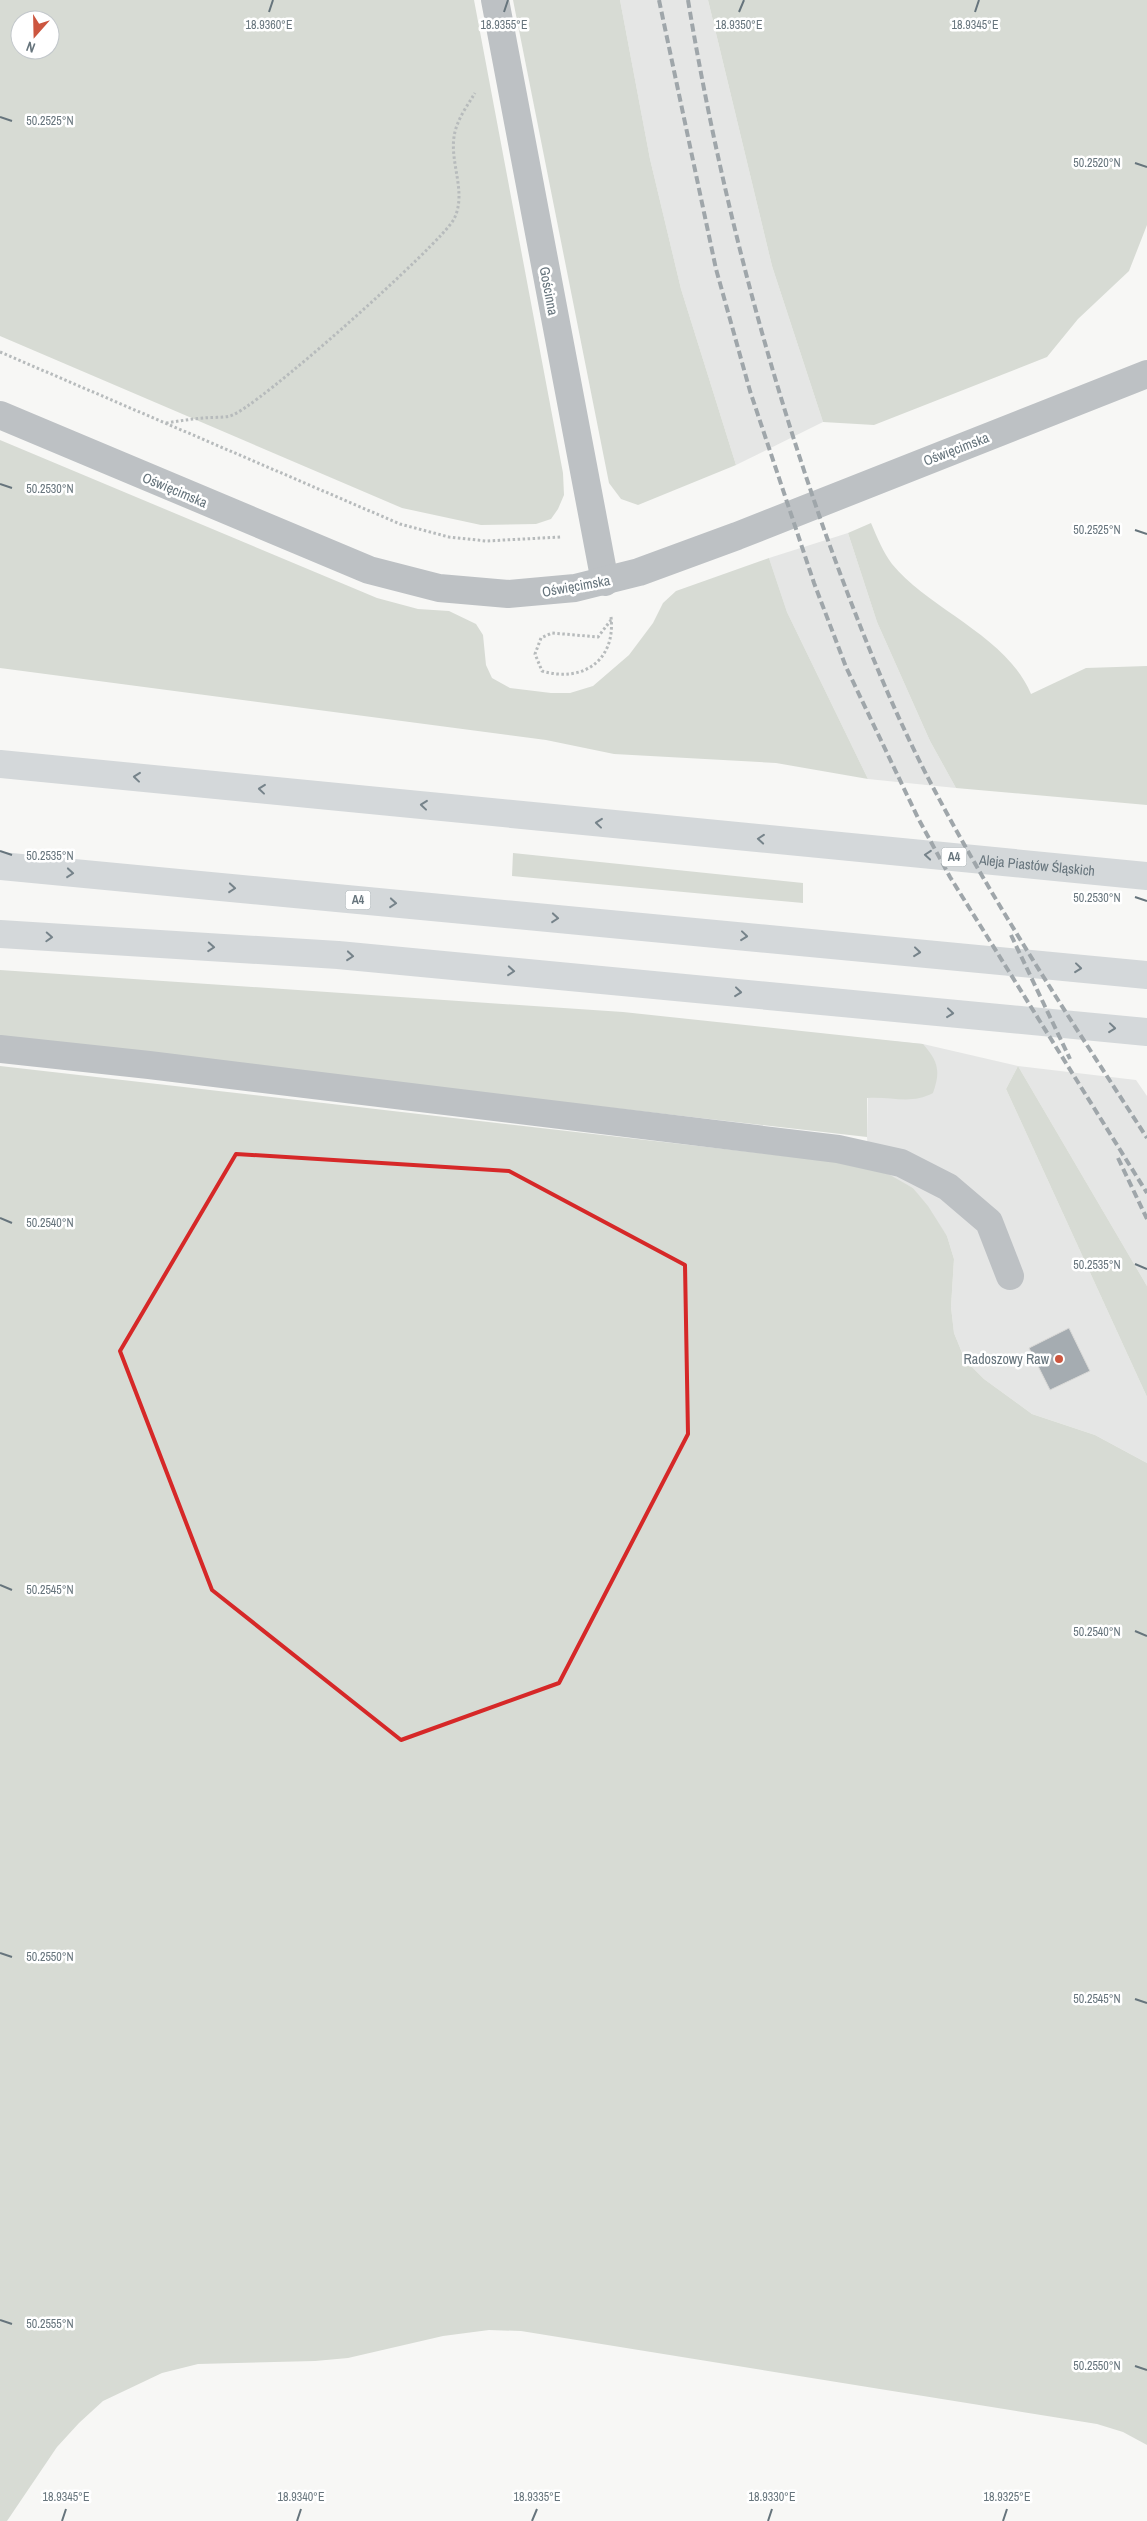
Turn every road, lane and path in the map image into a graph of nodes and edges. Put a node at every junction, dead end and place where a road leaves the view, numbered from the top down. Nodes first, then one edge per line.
1 (495, 0) edge
2 (503, 51) junction
3 (0, 352) edge
4 (1147, 374) edge
5 (0, 416) edge
6 (165, 423) junction
7 (597, 535) junction
8 (605, 582) junction
9 (611, 620) junction
10 (0, 764) edge
11 (0, 866) edge
12 (1147, 876) edge
13 (0, 934) edge
14 (1147, 975) edge
15 (1147, 1032) edge
16 (0, 1049) edge
17 (1010, 1276) dead end

1 - 2 street, Gościnna
2 - 6 path
2 - 7 street, Gościnna
3 - 6 path
4 - 8 street, Oświęcimska
5 - 8 street, Oświęcimska
6 - 7 path
7 - 8 street, Gościnna
8 - 9 path
9 - 9 path
12 -> 10 highway, Aleja Piastów Śląskich / A4
11 -> 14 highway, A4
13 -> 15 highway
16 - 17 street

